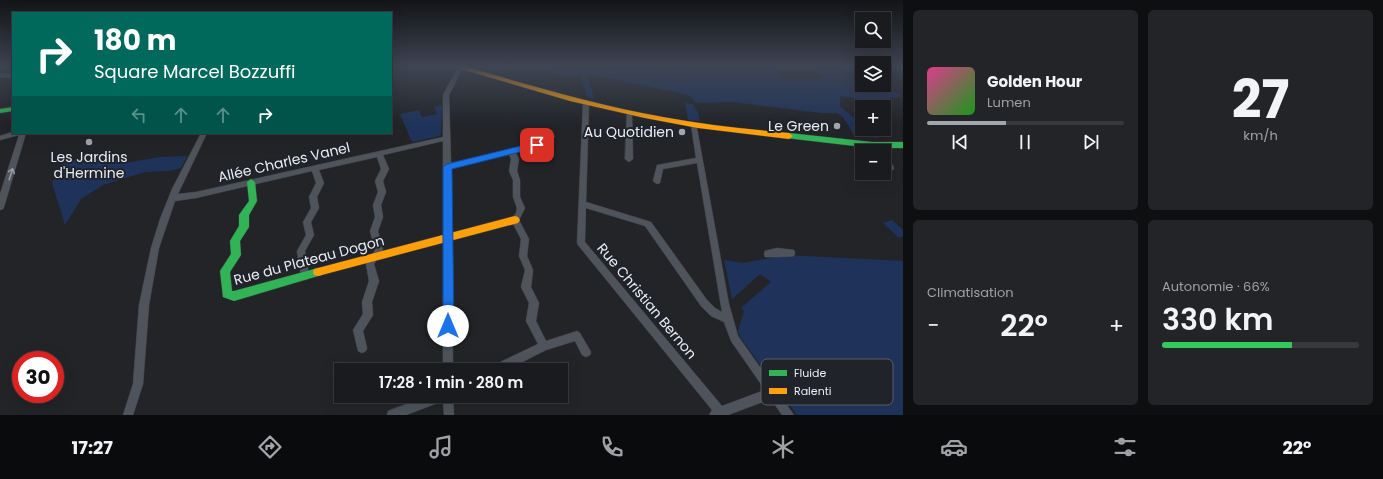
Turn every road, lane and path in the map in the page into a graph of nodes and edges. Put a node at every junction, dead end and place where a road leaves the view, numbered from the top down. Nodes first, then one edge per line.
1 (450, 85) edge
2 (525, 85) edge
3 (586, 102) junction
4 (12, 109) edge
5 (0, 111) edge
6 (629, 113) junction
7 (694, 125) junction
8 (14, 134) edge
9 (23, 134) edge
10 (204, 134) edge
11 (551, 136) dead end
12 (0, 138) edge
13 (447, 138) junction
14 (863, 144) edge
15 (903, 145) edge
16 (891, 146) edge
17 (891, 148) edge
18 (903, 148) edge
19 (511, 151) junction
20 (379, 153) junction
21 (629, 159) dead end
22 (700, 160) junction
23 (447, 167) junction
24 (316, 168) junction
25 (657, 181) dead end
26 (252, 182) junction
27 (173, 198) junction
28 (583, 204) junction
29 (0, 207) edge
30 (515, 220) junction
31 (448, 237) junction
32 (791, 253) dead end
33 (768, 254) dead end
34 (375, 256) junction
35 (305, 276) junction
36 (728, 318) junction
37 (544, 346) junction
38 (362, 348) dead end
39 (586, 352) dead end
40 (448, 363) edge
41 (510, 363) edge
42 (761, 377) edge
43 (761, 397) edge
44 (424, 403) edge
45 (448, 403) edge
46 (781, 405) edge
47 (717, 413) edge
48 (128, 415) edge
49 (392, 415) edge
50 (449, 415) edge
51 (789, 415) edge

1 - 13 street
2 - 3 main road
3 - 6 main road
3 - 28 street, Rue Christian Bernon
4 - 5 main road
6 - 7 main road
6 - 21 street
7 - 14 main road
7 - 22 street
8 - 12 street
29 -> 9 street
10 - 27 street
11 - 19 street
13 - 20 street, Allée Charles Vanel
13 - 23 street
15 - 16 main road
17 - 18 main road
19 - 23 street
19 - 30 street
20 - 24 street, Allée Charles Vanel
20 - 34 street
22 - 25 street
22 - 36 street
23 - 31 street
24 - 26 street, Allée Charles Vanel
24 - 35 street
26 - 27 street, Allée Charles Vanel
26 - 35 main road, Rue du Plateau Dogon
27 - 48 street
28 - 36 street
28 - 47 street, Rue Christian Bernon
30 - 31 main road, Rue du Plateau Dogon
30 - 37 street
31 - 34 main road, Rue du Plateau Dogon
31 - 40 street
32 - 33 street
34 - 35 main road, Rue du Plateau Dogon
34 - 38 street
36 - 42 street
37 - 39 street
37 - 41 street
43 - 47 street
44 - 49 street
45 - 50 street
46 - 51 street

